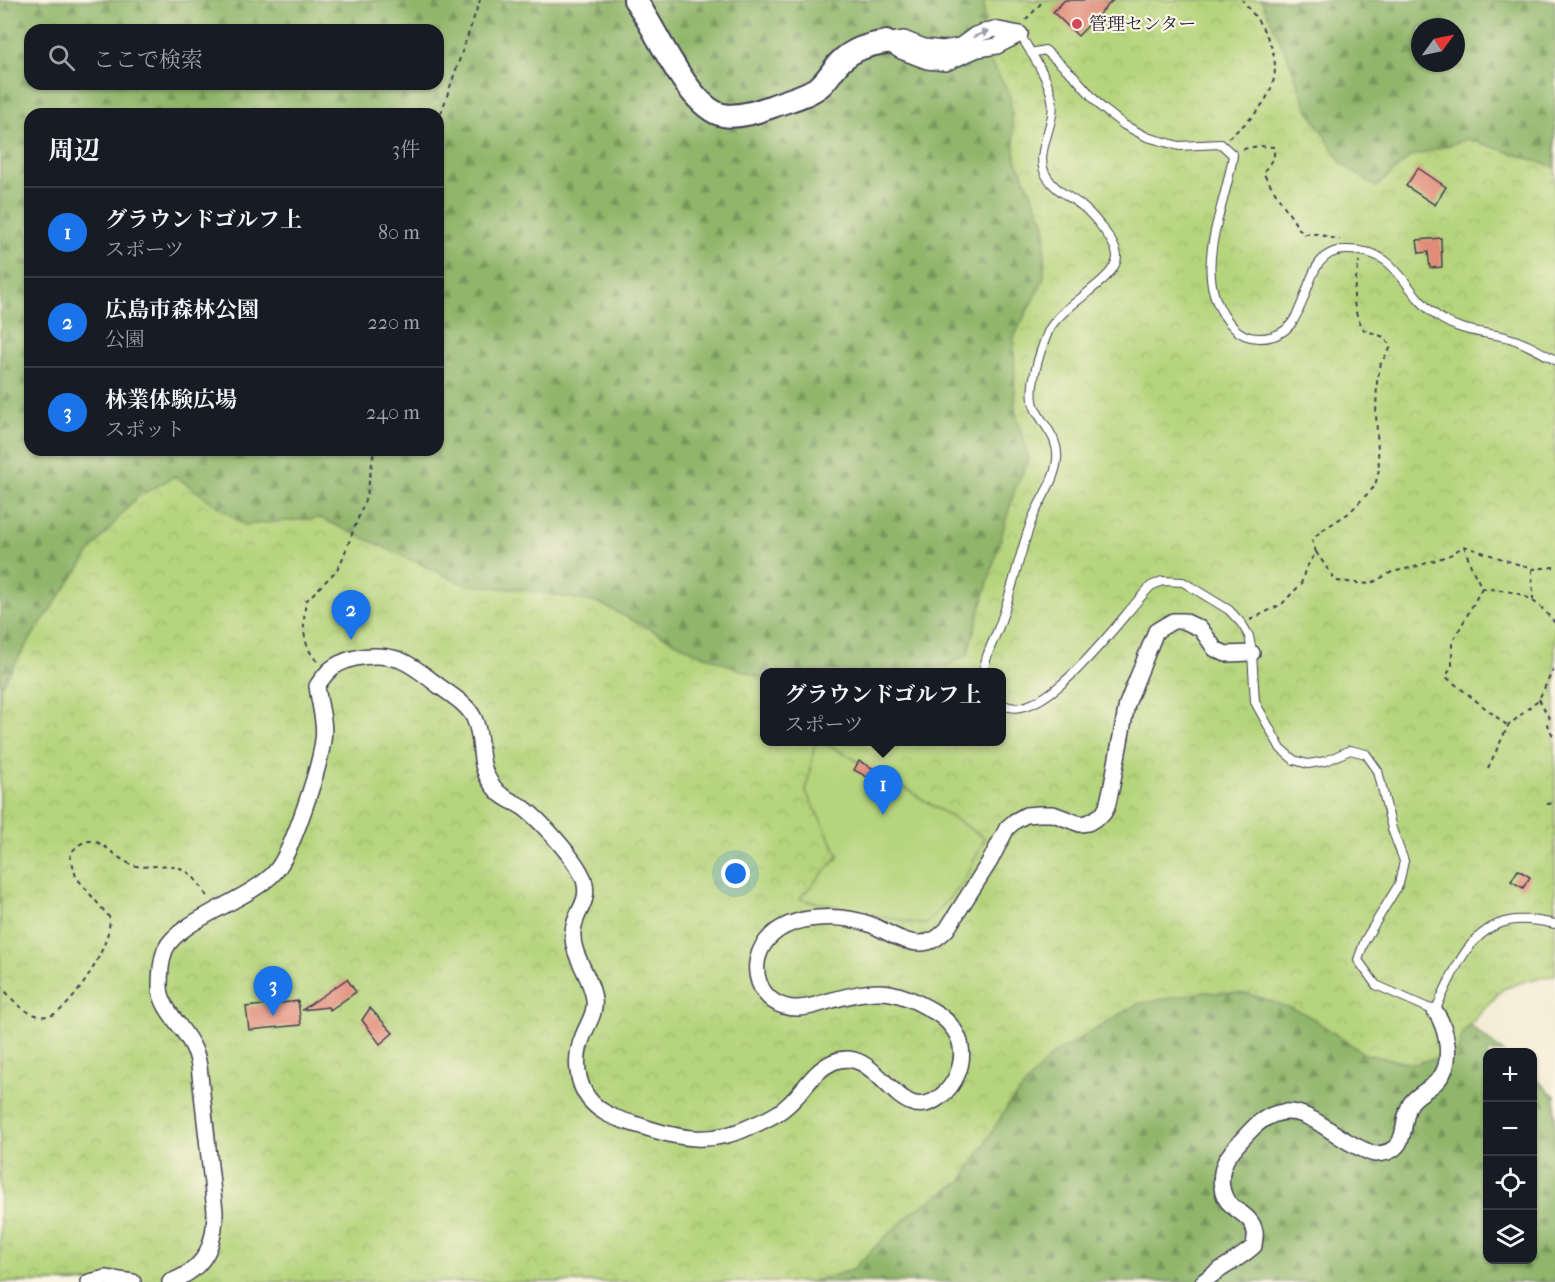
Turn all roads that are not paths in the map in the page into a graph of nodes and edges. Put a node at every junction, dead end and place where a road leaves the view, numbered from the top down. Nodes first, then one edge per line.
1 (635, 0) edge
2 (1020, 34) joint
3 (886, 42) joint
4 (1031, 53) junction
5 (1555, 360) edge
6 (1252, 653) junction
7 (985, 668) edge
8 (1006, 706) edge
9 (1555, 924) edge
10 (1435, 1011) junction
11 (89, 1282) edge
12 (134, 1282) edge
13 (170, 1282) edge
14 (1203, 1282) edge

1 - 3 street
2 - 3 street
2 - 4 lane
4 - 5 lane
4 - 7 lane
6 - 8 lane
6 - 10 lane
6 - 13 street
9 - 10 lane
10 - 14 street
11 - 12 street

